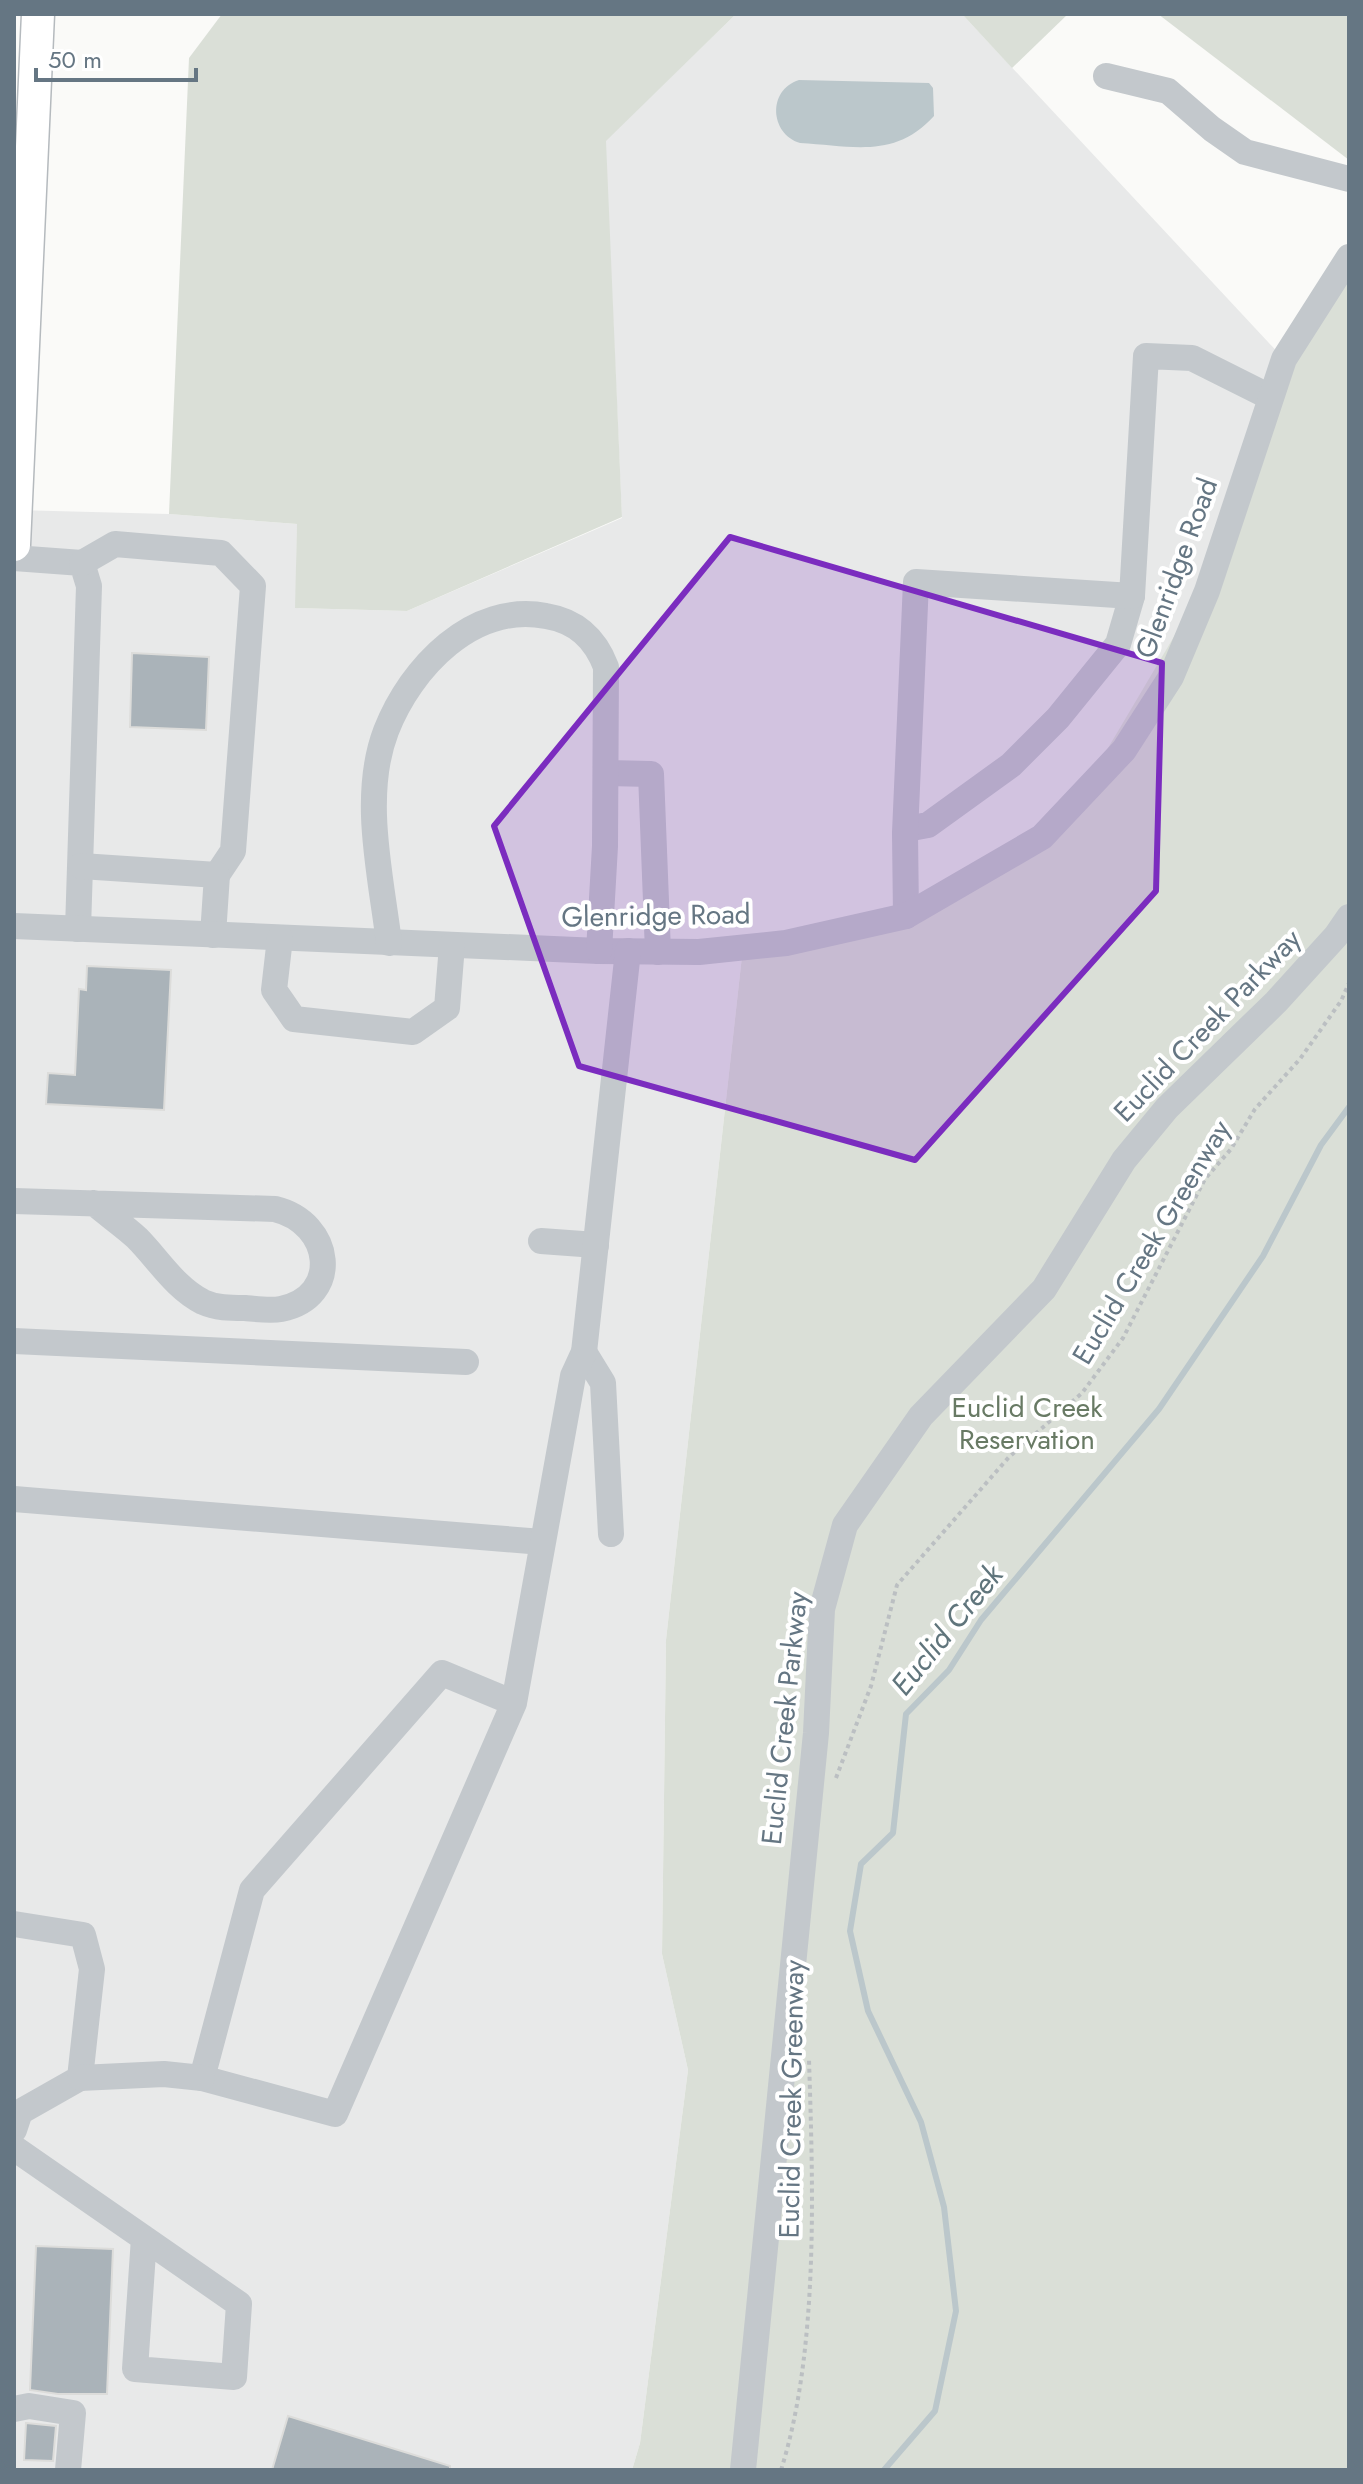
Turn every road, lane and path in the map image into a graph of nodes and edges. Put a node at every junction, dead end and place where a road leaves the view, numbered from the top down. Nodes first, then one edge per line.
1 (38, 14) edge
2 (1106, 76) dead end
3 (1349, 179) edge
4 (1349, 257) edge
5 (1270, 397) junction
6 (15, 493) edge
7 (14, 545) edge
8 (14, 558) edge
9 (82, 563) junction
10 (1132, 596) junction
11 (607, 773) junction
12 (906, 829) junction
13 (81, 866) junction
14 (217, 875) junction
15 (906, 916) junction
16 (1349, 917) edge
17 (14, 926) edge
18 (78, 929) junction
19 (213, 935) junction
20 (280, 938) junction
21 (389, 943) junction
22 (452, 945) junction
23 (599, 951) junction
24 (628, 951) junction
25 (658, 952) junction
26 (1349, 983) edge
27 (14, 1201) edge
28 (94, 1203) junction
29 (541, 1241) dead end
30 (596, 1245) junction
31 (14, 1341) edge
32 (584, 1352) junction
33 (466, 1362) dead end
34 (14, 1499) edge
35 (611, 1534) dead end
36 (542, 1542) junction
37 (514, 1703) junction
38 (833, 1785) dead end
39 (14, 1924) edge
40 (809, 2045) dead end
41 (80, 2078) junction
42 (202, 2078) junction
43 (14, 2130) edge
44 (14, 2148) edge
45 (144, 2238) junction
46 (14, 2409) edge
47 (68, 2470) edge
48 (743, 2470) edge
49 (781, 2470) edge

1 - 6 main road
2 - 3 street
4 - 5 street, Glenridge Road
5 - 10 street
5 - 15 street, Glenridge Road
6 - 7 main road
8 - 9 street
9 - 13 street
9 - 14 street
10 - 12 street
10 - 12 street
11 - 21 street
11 - 23 street
11 - 25 street
12 - 15 street
13 - 14 street
13 - 18 street
14 - 19 street
15 - 25 street, Glenridge Road
16 - 48 street, Euclid Creek Parkway
17 - 18 street, Glenridge Road
18 - 19 street, Glenridge Road
19 - 20 street, Glenridge Road
20 - 21 street, Glenridge Road
20 - 22 street
21 - 22 street, Glenridge Road
22 - 23 street, Glenridge Road
23 - 24 street, Glenridge Road
24 - 25 street, Glenridge Road
24 - 30 street
26 - 38 path, Euclid Creek Greenway
27 - 28 street
28 - 28 street
29 - 30 street
30 - 32 street
31 - 33 street
32 - 35 street
32 - 36 street
34 - 36 street
36 - 37 street
37 - 42 street
37 - 42 street
39 - 41 street
40 - 49 path, Euclid Creek Greenway
41 - 42 street
41 - 43 street
44 - 45 street
45 - 45 street
46 - 47 street

